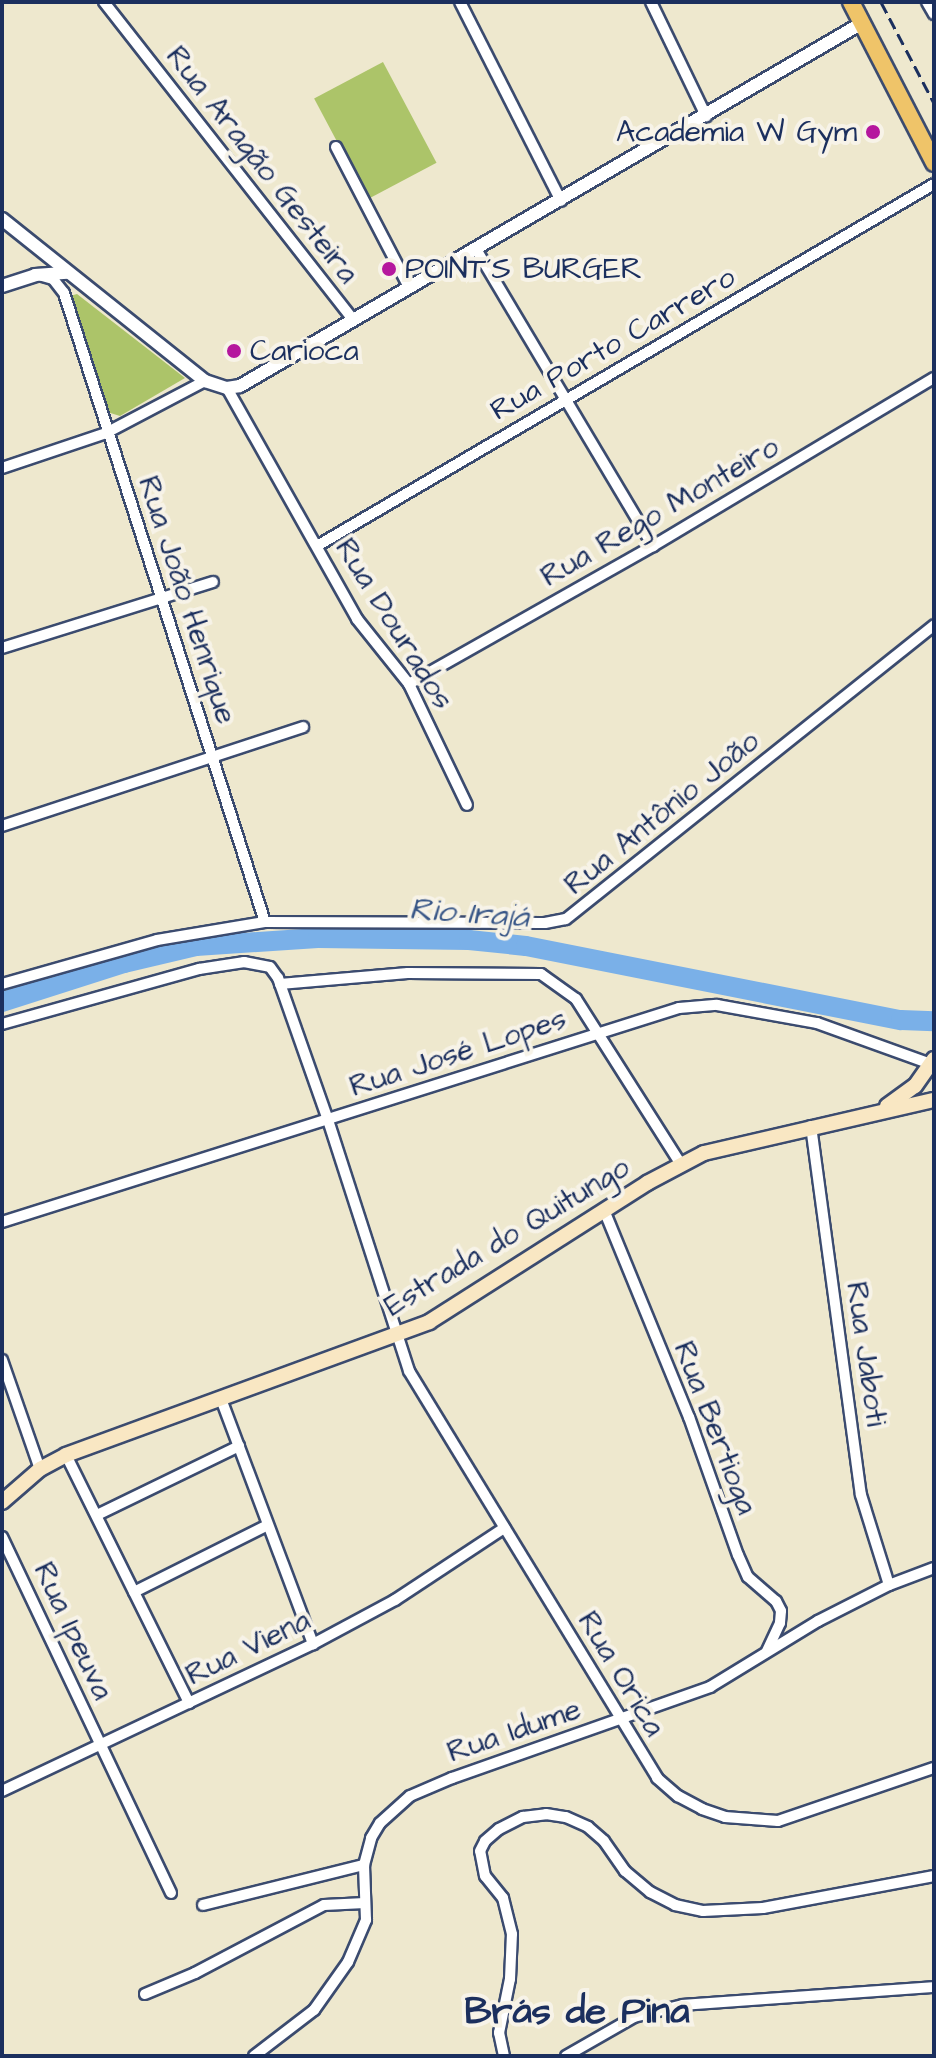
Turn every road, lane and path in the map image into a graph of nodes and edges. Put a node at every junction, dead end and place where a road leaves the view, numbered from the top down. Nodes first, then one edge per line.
1 (104, 2) edge
2 (460, 2) edge
3 (651, 2) edge
4 (851, 2) edge
5 (927, 2) edge
6 (934, 14) edge
7 (862, 23) junction
8 (706, 116) junction
9 (336, 147) dead end
10 (934, 163) edge
11 (934, 184) edge
12 (561, 201) junction
13 (2, 219) edge
14 (476, 249) junction
15 (41, 252) junction
16 (37, 275) junction
17 (69, 275) junction
18 (2, 286) edge
19 (409, 287) junction
20 (64, 293) junction
21 (353, 320) junction
22 (934, 378) edge
23 (205, 381) junction
24 (227, 388) junction
25 (564, 400) junction
26 (106, 433) junction
27 (2, 468) edge
28 (317, 546) junction
29 (653, 546) junction
30 (213, 582) dead end
31 (162, 599) junction
32 (934, 625) edge
33 (2, 648) edge
34 (409, 684) junction
35 (303, 727) dead end
36 (214, 757) junction
37 (467, 805) dead end
38 (2, 826) edge
39 (265, 922) junction
40 (2, 984) edge
41 (280, 984) junction
42 (2, 1024) edge
43 (599, 1033) junction
44 (933, 1061) edge
45 (934, 1100) edge
46 (873, 1113) junction
47 (328, 1120) junction
48 (811, 1126) junction
49 (680, 1163) junction
50 (604, 1210) junction
51 (2, 1222) edge
52 (396, 1337) junction
53 (2, 1360) edge
54 (221, 1399) junction
55 (16, 1404) junction
56 (2, 1405) edge
57 (239, 1446) junction
58 (66, 1455) junction
59 (40, 1469) junction
60 (2, 1502) edge
61 (97, 1515) junction
62 (266, 1526) junction
63 (504, 1528) junction
64 (2, 1537) edge
65 (934, 1568) edge
66 (889, 1585) junction
67 (134, 1592) junction
68 (313, 1644) junction
69 (767, 1653) junction
70 (189, 1703) junction
71 (620, 1719) junction
72 (100, 1744) junction
73 (934, 1768) edge
74 (2, 1791) edge
75 (364, 1865) junction
76 (934, 1876) edge
77 (171, 1893) dead end
78 (365, 1903) junction
79 (203, 1905) dead end
80 (934, 1987) edge
81 (145, 1994) dead end
82 (254, 2056) edge
83 (504, 2056) edge
84 (566, 2056) edge

1 - 21 street, Rua Aragão Gesteira
2 - 12 street
3 - 8 street
4 - 7 main road
5 - 6 street
7 - 8 street
7 - 10 main road
8 - 12 street
9 - 19 street
11 - 25 street, Rua Porto Carrero
12 - 14 street
13 - 15 street
14 - 19 street
14 - 25 street
15 - 16 street
15 - 17 street
16 - 17 street
16 - 18 street
16 - 20 street
17 - 20 street
17 - 23 street
19 - 21 street
20 - 26 street, Rua João Henrique
21 - 24 street
22 - 29 street, Rua Rego Monteiro
23 - 24 street
23 - 26 street
24 - 28 street, Rua Dourados
25 - 28 street, Rua Porto Carrero
25 - 29 street
26 - 27 street
26 - 31 street, Rua João Henrique
28 - 34 street, Rua Dourados
29 - 34 street, Rua Rego Monteiro
30 - 31 street
31 - 33 street
31 - 36 street, Rua João Henrique
32 - 39 street, Rua Antônio João
34 - 37 street, Rua Dourados
35 - 36 street
36 - 38 street
36 - 39 street, Rua João Henrique
39 - 40 street, Rua Antônio João
41 - 42 street
41 - 43 street
41 - 47 street
43 - 44 street, Rua José Lopes
43 - 47 street, Rua José Lopes
43 - 49 street
44 - 46 main road, Estrada do Quitungo
45 - 46 main road, Estrada do Quitungo
46 - 48 main road, Estrada do Quitungo
47 - 51 street, Rua José Lopes
47 - 52 street
48 - 49 main road, Estrada do Quitungo
48 - 66 street, Rua Jaboti
49 - 50 main road, Estrada do Quitungo
50 - 52 main road, Estrada do Quitungo
50 - 69 street, Rua Bertioga
52 - 54 main road, Estrada do Quitungo
52 - 63 street, Rua Orica
53 - 55 street
54 - 57 street
54 - 58 main road, Estrada do Quitungo
55 - 56 street
55 - 59 street
57 - 61 street
57 - 62 street
58 - 59 main road, Estrada do Quitungo
58 - 61 street
59 - 60 main road, Estrada do Quitungo
61 - 67 street
62 - 67 street
62 - 68 street
63 - 68 street, Rua Viena
63 - 71 street, Rua Orica
64 - 72 street, Rua Ipeuva
65 - 66 street, Rua Idume
66 - 69 street, Rua Idume
67 - 70 street
68 - 70 street, Rua Viena
69 - 71 street, Rua Idume
70 - 72 street, Rua Viena
71 - 73 street, Rua Orica
71 - 75 street, Rua Idume
72 - 74 street, Rua Viena
72 - 77 street, Rua Ipeuva
75 - 78 street, Rua Idume
75 - 79 street
76 - 83 street
78 - 81 street
78 - 82 street, Rua Idume
80 - 84 street

